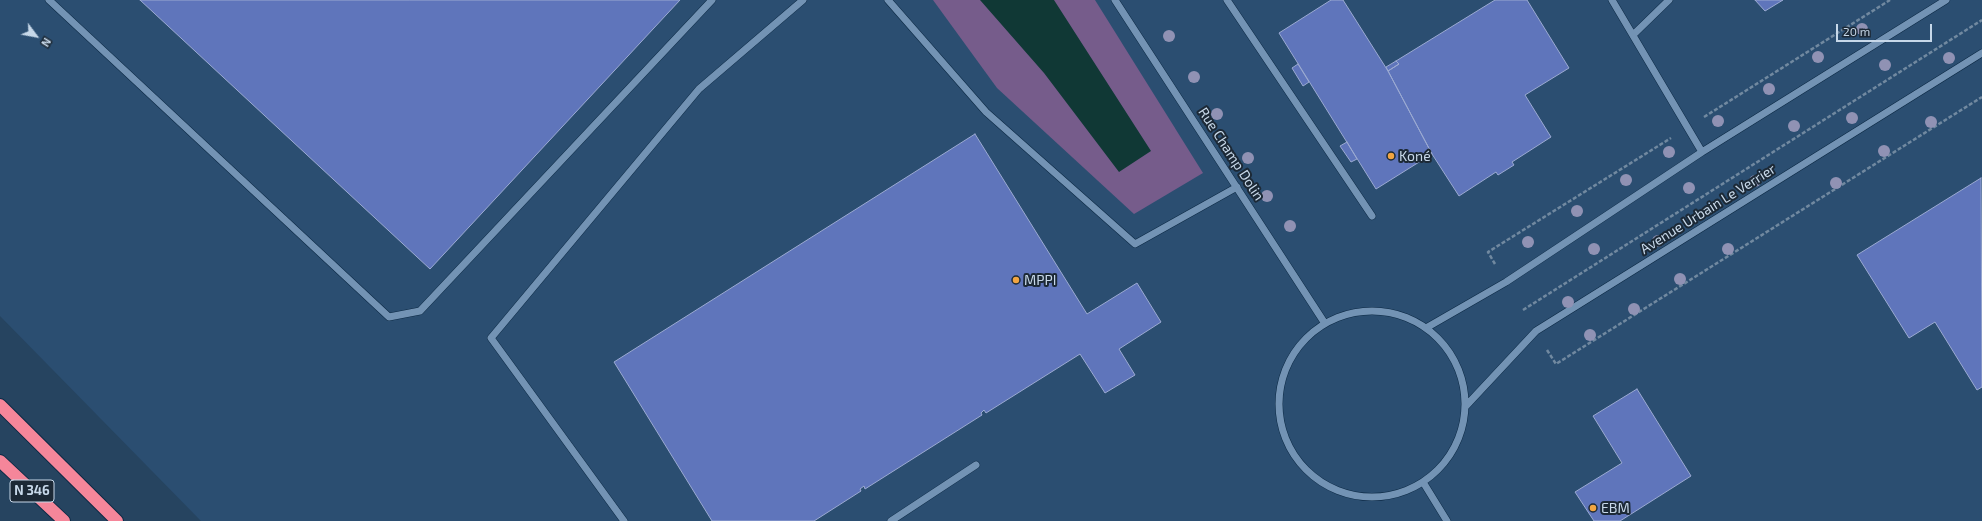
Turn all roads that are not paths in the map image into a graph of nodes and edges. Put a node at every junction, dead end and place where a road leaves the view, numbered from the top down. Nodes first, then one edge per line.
1 (49, 0) edge
2 (712, 0) edge
3 (804, 0) edge
4 (888, 0) edge
5 (1115, 0) edge
6 (1227, 0) edge
7 (1612, 0) edge
8 (1669, 0) edge
9 (1946, 0) edge
10 (1633, 35) junction
11 (1982, 53) edge
12 (1702, 152) junction
13 (1237, 187) junction
14 (1372, 216) dead end
15 (1324, 322) junction
16 (1426, 328) junction
17 (0, 405) edge
18 (1465, 408) junction
19 (0, 461) edge
20 (976, 465) dead end
21 (1423, 482) junction
22 (64, 521) edge
23 (117, 521) edge
24 (624, 521) edge
25 (891, 521) edge
26 (1447, 521) edge

1 - 2 street
3 - 24 street
4 - 13 street
5 - 13 street, Rue Champ Dolin
6 - 14 street
7 - 10 street
8 - 10 street
9 - 12 street
10 - 12 street
11 - 18 street, Avenue Urbain Le Verrier
12 - 16 street
13 - 15 street, Rue Champ Dolin
15 - 16 street
15 - 21 street
16 - 18 street
17 - 23 highway
18 - 21 street
19 - 22 highway, N 346
20 - 25 street
21 - 26 street

